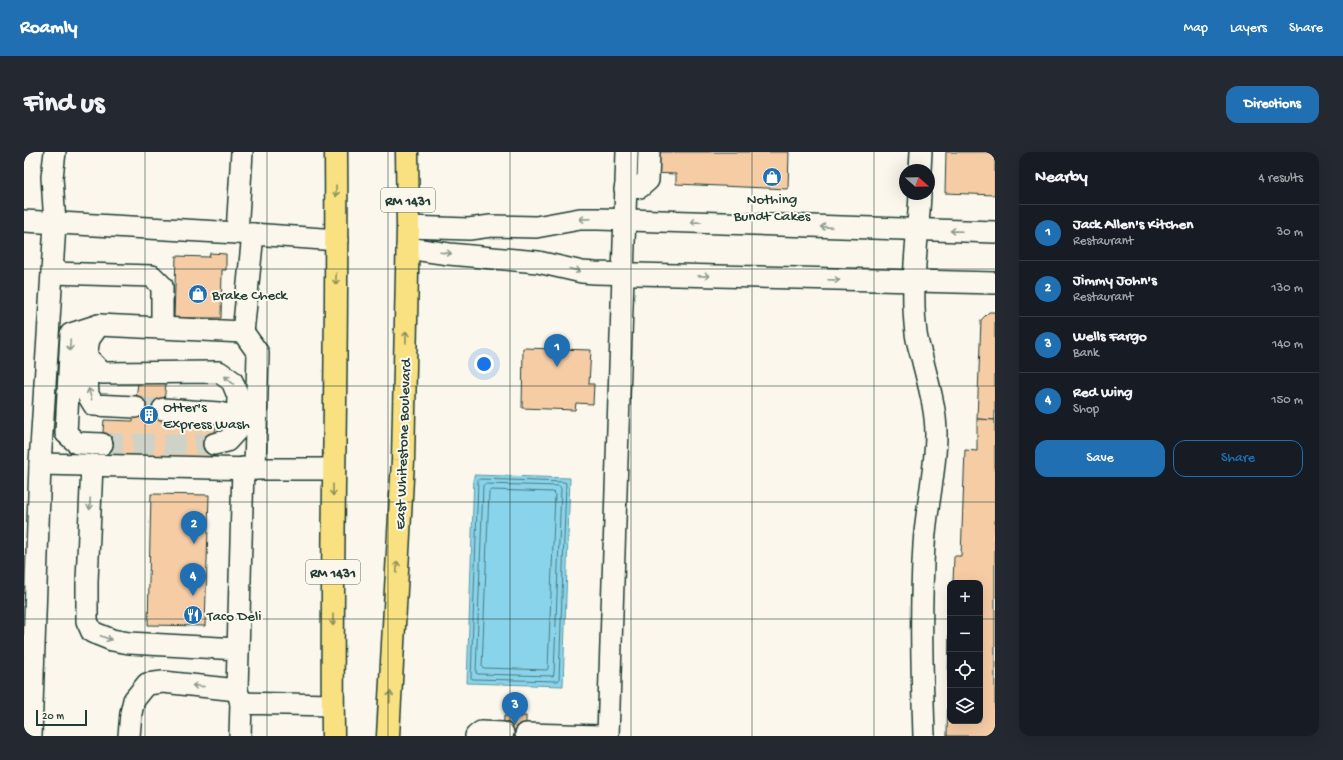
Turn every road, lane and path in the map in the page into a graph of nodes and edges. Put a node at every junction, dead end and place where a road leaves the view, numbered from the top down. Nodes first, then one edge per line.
1 (55, 152) edge
2 (242, 152) edge
3 (336, 152) edge
4 (407, 152) edge
5 (627, 152) edge
6 (649, 152) edge
7 (921, 152) edge
8 (920, 164) edge
9 (625, 189) junction
10 (920, 200) edge
11 (624, 220) junction
12 (24, 221) edge
13 (55, 224) junction
14 (919, 230) junction
15 (995, 232) edge
16 (245, 233) junction
17 (408, 238) junction
18 (337, 240) junction
19 (52, 273) junction
20 (622, 273) junction
21 (914, 282) junction
22 (995, 283) edge
23 (99, 325) junction
24 (162, 328) junction
25 (243, 333) junction
26 (86, 356) junction
27 (135, 408) tunnel mouth
28 (164, 410) tunnel mouth
29 (237, 430) junction
30 (102, 444) tunnel mouth
31 (214, 444) tunnel mouth
32 (40, 464) junction
33 (92, 465) junction
34 (249, 468) junction
35 (333, 468) junction
36 (30, 578) edge
37 (238, 649) junction
38 (239, 696) junction
39 (332, 705) junction
40 (503, 733) dead end
41 (526, 734) dead end
42 (31, 736) edge
43 (129, 736) edge
44 (240, 736) edge
45 (333, 736) edge
46 (388, 736) edge
47 (476, 736) edge
48 (600, 736) edge
49 (608, 736) edge
50 (924, 736) edge

1 - 13 street
2 - 16 street
3 -> 18 main road, RM 1431
4 - 17 main road, East Whitestone Boulevard / RM 1431
5 - 9 street
6 - 9 street
7 - 8 street
9 - 11 street
10 - 14 street
14 -> 11 street
11 -> 17 street
11 - 20 street
12 - 13 street
13 - 16 street
13 - 19 street
15 -> 14 street
14 - 21 street
16 - 18 street
16 - 25 street
17 -> 20 street
46 -> 17 main road, East Whitestone Boulevard / RM 1431
18 -> 35 main road, RM 1431
19 - 24 street
19 - 32 street
20 -> 21 street
20 - 49 street
21 - 22 street
21 - 50 street
23 - 24 street
23 - 26 street
23 -> 30 street
24 - 25 street
25 - 34 street
27 -> 26 street
29 -> 26 street
28 - 29 street
29 - 31 street
32 - 33 street
32 - 36 street
33 - 34 street
33 -> 37 street
34 - 35 street
34 - 37 street
35 -> 39 main road, RM 1431
36 - 42 street
37 - 38 street
38 - 39 street
38 -> 43 street
38 - 44 street
39 - 45 main road, RM 1431
40 - 47 street
41 - 48 street

